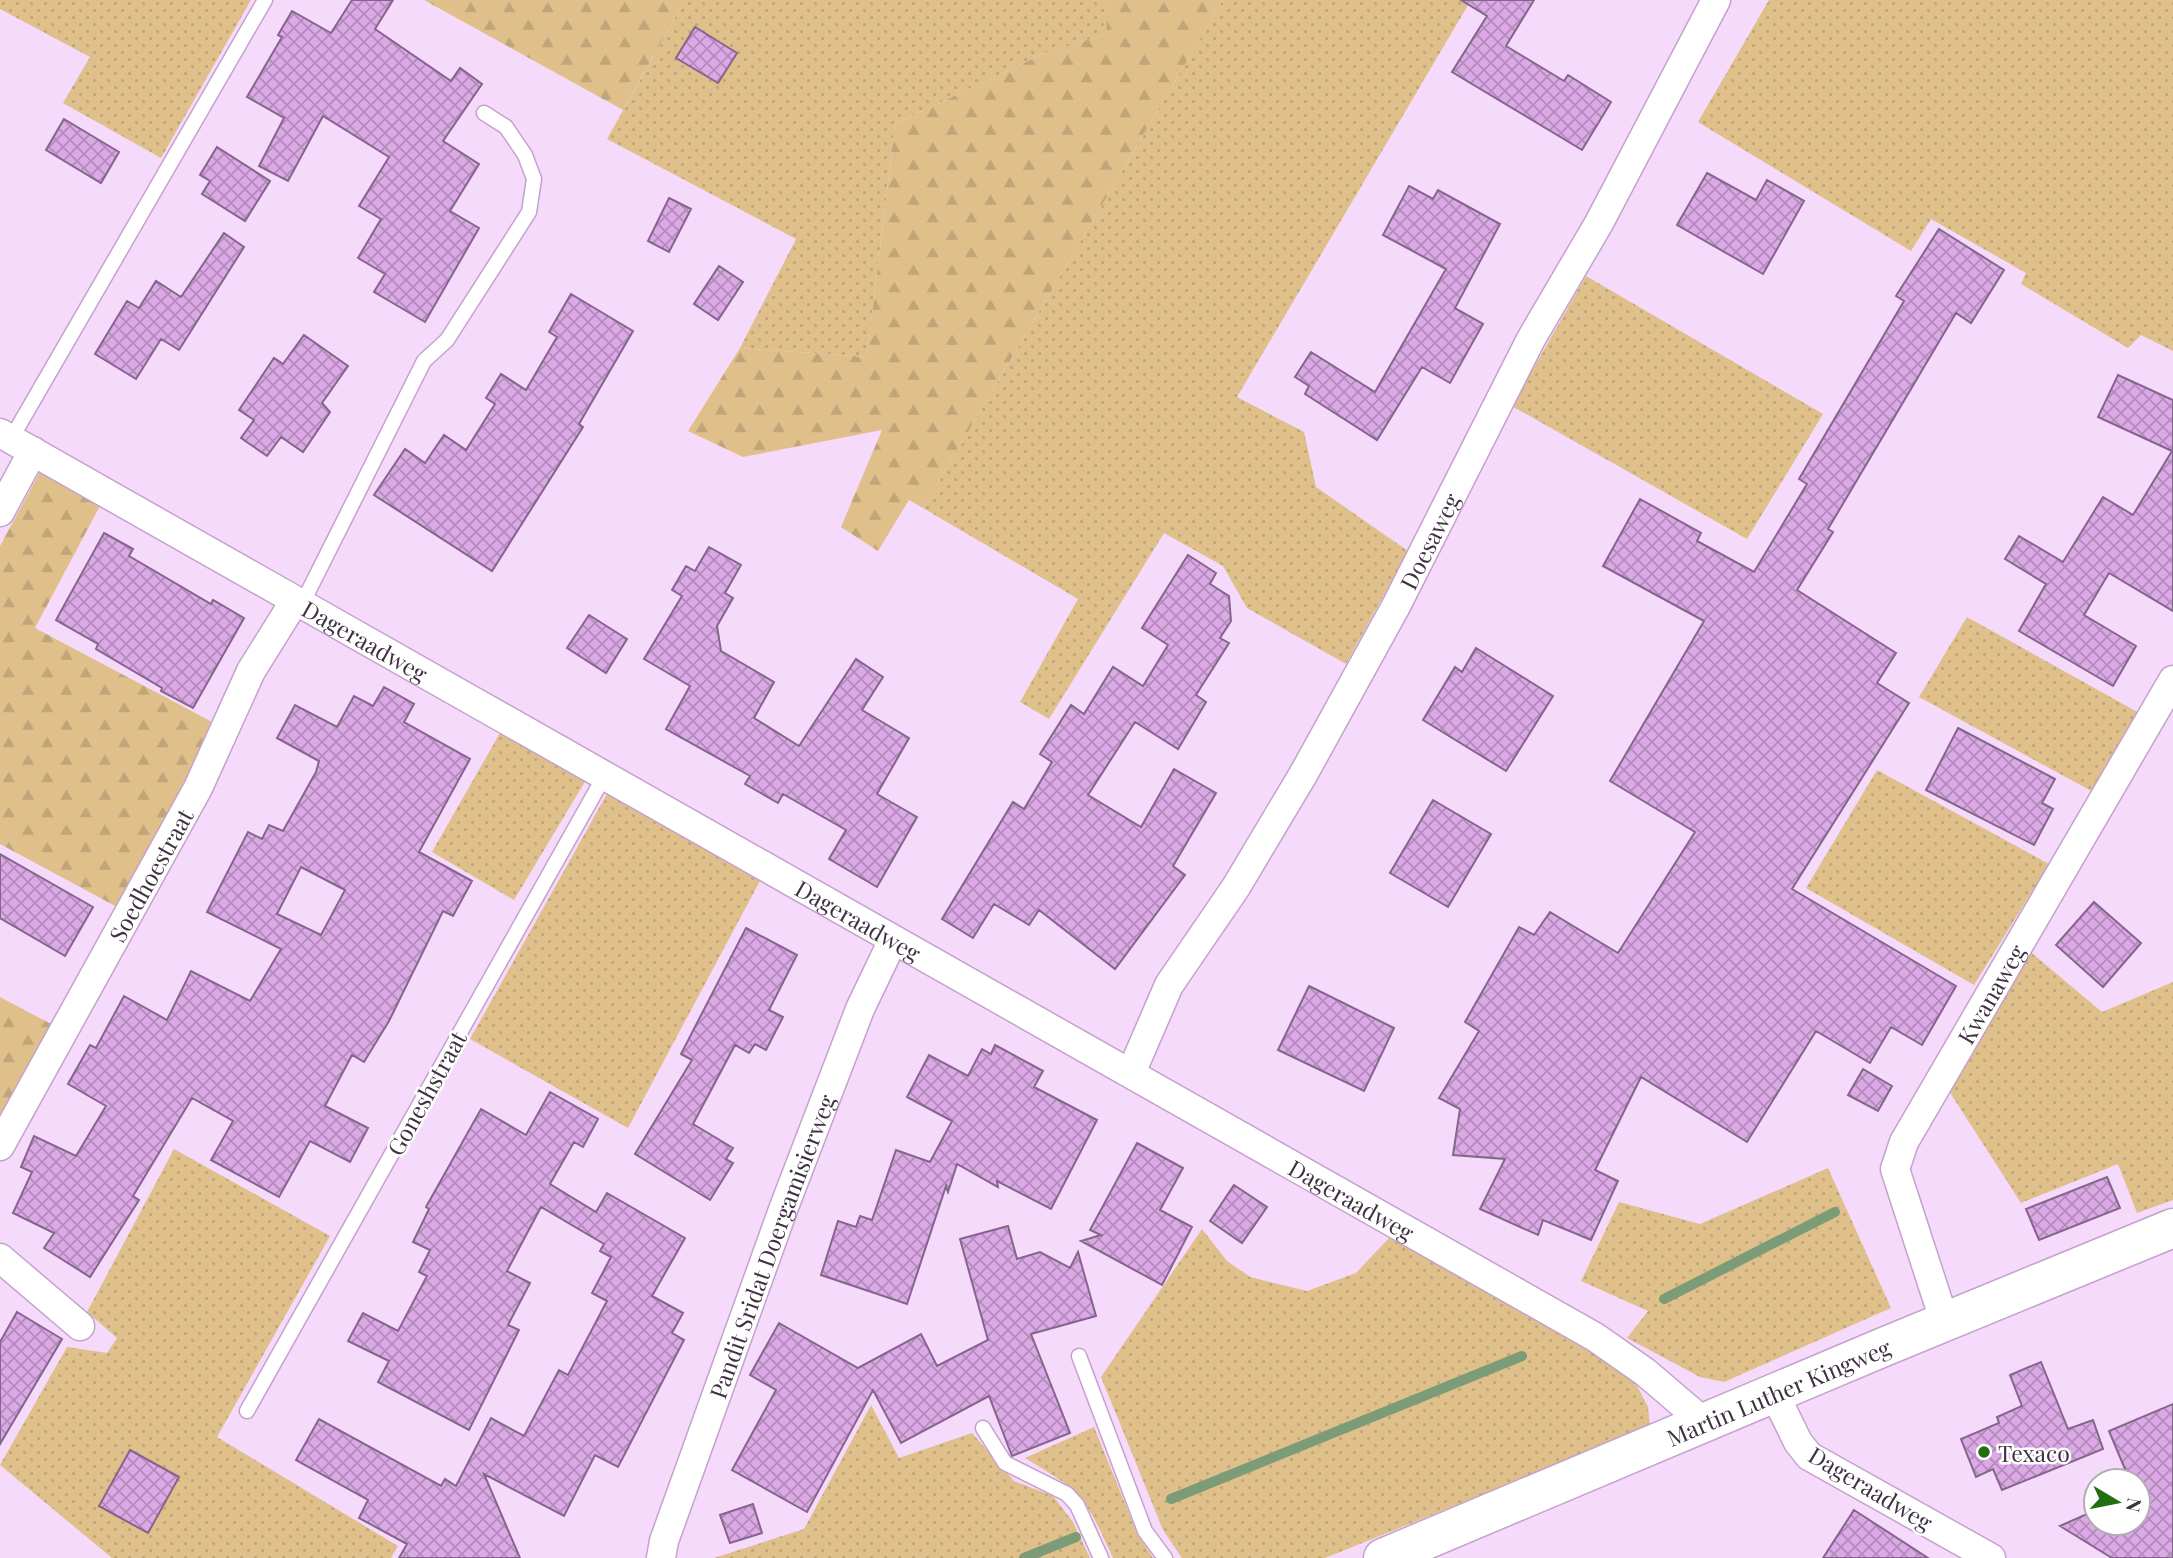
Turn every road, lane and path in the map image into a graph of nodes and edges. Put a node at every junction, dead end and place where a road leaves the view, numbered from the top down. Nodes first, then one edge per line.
1 (265, 0) edge
2 (1716, 0) edge
3 (484, 113) dead end
4 (15, 441) edge
5 (0, 512) edge
6 (297, 604) junction
7 (2173, 680) edge
8 (604, 775) junction
9 (893, 940) junction
10 (1131, 1073) junction
11 (0, 1146) edge
12 (2173, 1228) edge
13 (0, 1258) edge
14 (1945, 1323) junction
15 (80, 1326) dead end
16 (1079, 1356) dead end
17 (1775, 1395) junction
18 (247, 1411) dead end
19 (1706, 1424) junction
20 (983, 1428) dead end
21 (661, 1558) edge
22 (1101, 1558) edge
23 (1165, 1558) edge
24 (1383, 1558) edge
25 (1991, 1558) edge

1 - 4 lane
2 - 10 street, Doesaweg
3 - 6 lane
4 - 5 street
4 - 6 street, Dageraadweg
6 - 8 street, Dageraadweg
6 - 11 street, Soedhoestraat
7 - 14 street, Kwanaweg
8 - 9 street, Dageraadweg
8 - 18 lane, Goneshstraat
9 - 10 street, Dageraadweg
9 - 21 street, Pandit Sridat Doergamisierweg
10 - 19 street, Dageraadweg
12 - 14 main road, Martin Luther Kingweg
13 - 15 street
14 - 17 main road, Martin Luther Kingweg
16 - 23 lane
17 - 19 main road, Martin Luther Kingweg
17 - 25 street, Dageraadweg
19 - 24 main road, Martin Luther Kingweg
20 - 22 lane

